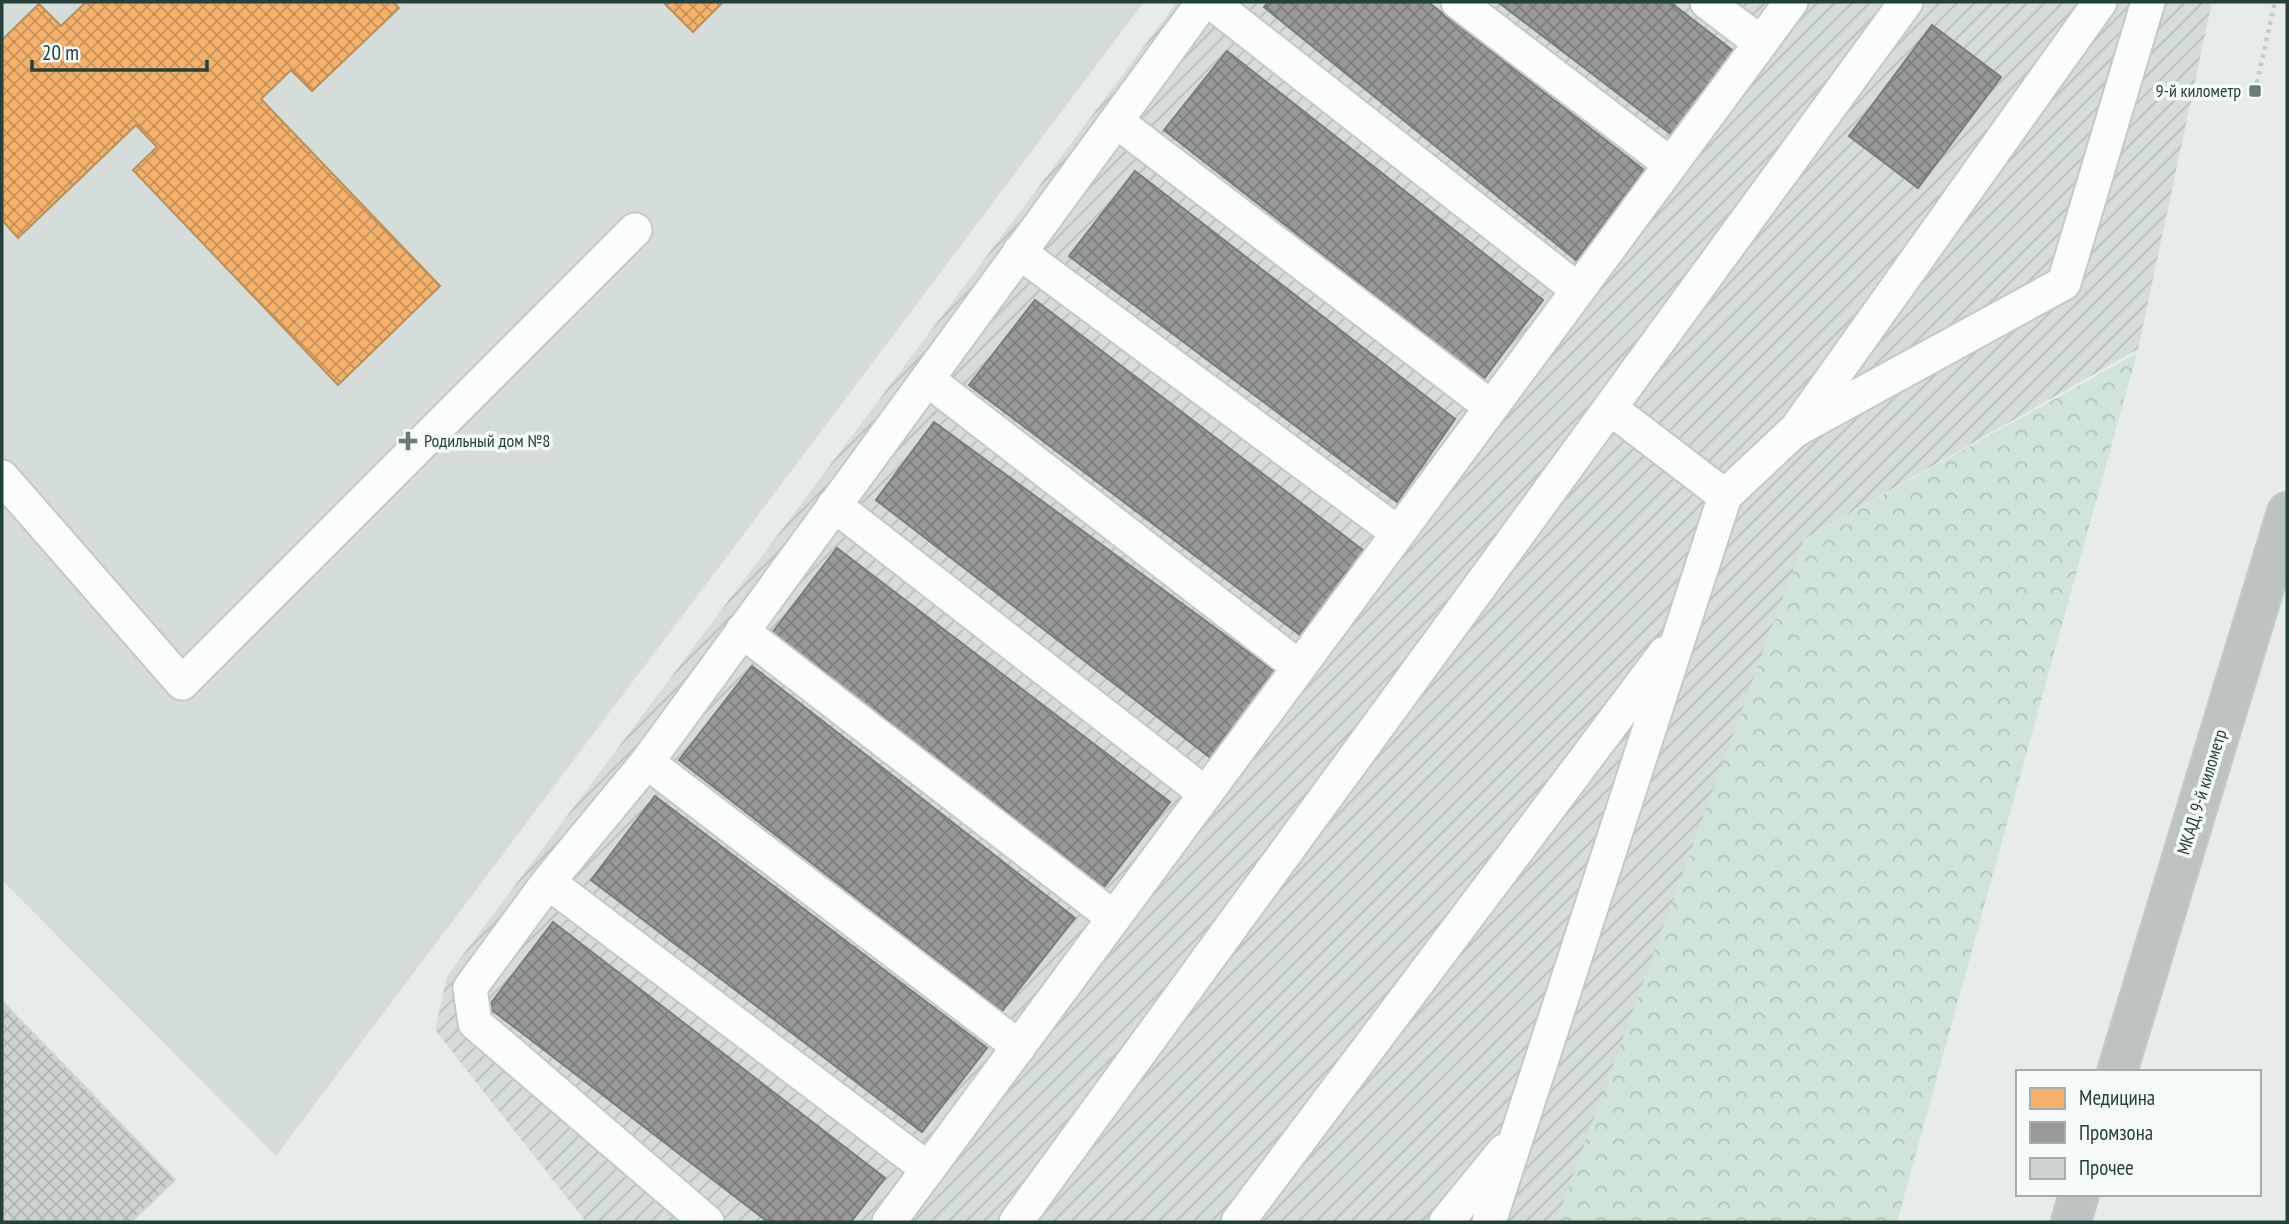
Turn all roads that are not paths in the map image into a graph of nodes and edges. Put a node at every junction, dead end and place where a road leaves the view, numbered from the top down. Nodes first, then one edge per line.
1 (1203, 2) edge
2 (1211, 2) edge
3 (1458, 2) edge
4 (1707, 2) edge
5 (1791, 2) edge
6 (1906, 2) edge
7 (2100, 2) edge
8 (2148, 2) edge
9 (1761, 43) junction
10 (1116, 121) junction
11 (1671, 164) junction
12 (635, 230) dead end
13 (1019, 252) junction
14 (1578, 290) junction
15 (927, 379) junction
16 (1491, 407) junction
17 (1610, 408) junction
18 (1794, 431) junction
19 (2, 477) edge
20 (1726, 496) junction
21 (834, 505) junction
22 (2287, 512) edge
23 (1398, 533) junction
24 (1682, 629) junction
25 (742, 631) junction
26 (1299, 667) junction
27 (647, 762) junction
28 (1206, 794) junction
29 (548, 883) junction
30 (1114, 918) junction
31 (1019, 1047) junction
32 (2118, 1070) edge
33 (1517, 1136) junction
34 (928, 1169) junction
35 (2078, 1196) edge
36 (707, 1222) edge
37 (889, 1222) edge
38 (1016, 1222) edge
39 (1238, 1222) edge
40 (1446, 1222) edge
41 (1489, 1222) edge
42 (2071, 1222) edge

1 - 10 lane
2 - 14 lane
3 - 11 lane
4 - 9 lane
5 - 9 lane
6 - 17 lane
7 - 18 lane
8 - 18 lane
9 - 11 lane
10 - 13 lane
10 - 16 lane
11 - 14 lane
12 - 19 lane
13 - 15 lane
13 - 23 lane
14 - 16 lane
15 - 21 lane
15 - 26 lane
16 - 23 lane
17 - 20 lane
17 - 38 lane
18 - 20 lane
20 - 24 lane
21 - 25 lane
21 - 28 lane
22 - 32 highway, МКАД, 9-й километр
23 - 26 lane
24 - 33 lane
24 - 39 lane
25 - 27 lane
25 - 30 lane
26 - 28 lane
27 - 29 lane
27 - 31 lane
28 - 30 lane
29 - 34 lane
29 - 36 lane
30 - 31 lane
31 - 34 lane
33 - 40 lane
33 - 41 lane
34 - 37 lane
35 - 42 highway

